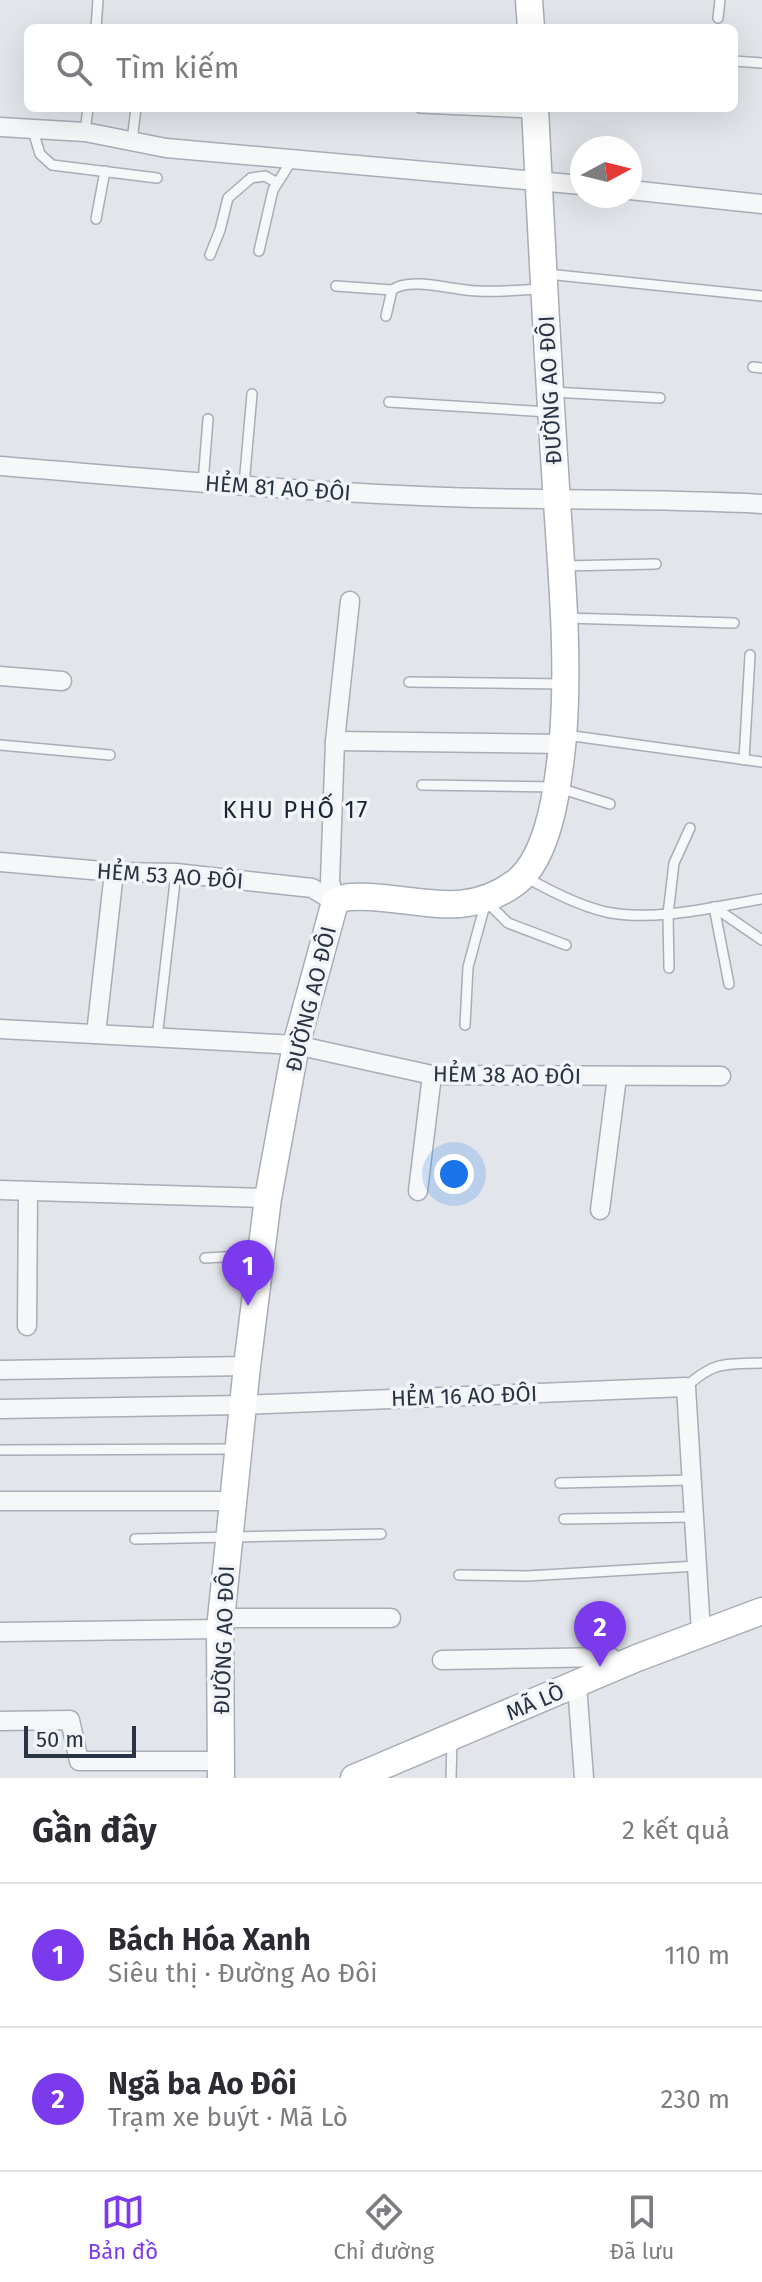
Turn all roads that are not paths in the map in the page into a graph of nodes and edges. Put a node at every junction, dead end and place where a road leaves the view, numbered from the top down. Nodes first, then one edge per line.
1 (98, 0) edge
2 (529, 0) edge
3 (720, 0) edge
4 (718, 18) dead end
5 (96, 24) edge
6 (531, 24) edge
7 (738, 61) edge
8 (762, 63) edge
9 (88, 112) edge
10 (136, 112) edge
11 (535, 112) edge
12 (0, 127) edge
13 (33, 131) junction
14 (85, 132) junction
15 (132, 141) junction
16 (292, 160) junction
17 (105, 171) junction
18 (157, 178) dead end
19 (539, 181) junction
20 (277, 183) junction
21 (570, 184) edge
22 (642, 191) edge
23 (762, 204) edge
24 (96, 219) dead end
25 (259, 251) dead end
26 (210, 255) dead end
27 (544, 281) junction
28 (336, 286) dead end
29 (392, 290) junction
30 (762, 296) edge
31 (386, 316) dead end
32 (252, 394) dead end
33 (660, 398) dead end
34 (389, 402) dead end
35 (550, 402) junction
36 (208, 419) dead end
37 (0, 466) edge
38 (203, 483) junction
39 (244, 485) junction
40 (556, 500) junction
41 (762, 504) edge
42 (656, 564) dead end
43 (560, 566) junction
44 (350, 601) dead end
45 (563, 618) junction
46 (734, 623) dead end
47 (750, 655) dead end
48 (0, 676) edge
49 (62, 681) dead end
50 (409, 682) dead end
51 (564, 684) junction
52 (562, 740) junction
53 (335, 741) junction
54 (0, 745) edge
55 (110, 755) dead end
56 (744, 760) junction
57 (762, 762) edge
58 (422, 785) dead end
59 (556, 787) junction
60 (610, 804) dead end
61 (690, 828) dead end
62 (0, 862) edge
63 (114, 872) junction
64 (176, 873) junction
65 (522, 875) junction
66 (762, 899) edge
67 (486, 901) junction
68 (335, 902) junction
69 (714, 907) junction
70 (668, 914) junction
71 (762, 940) edge
72 (566, 945) dead end
73 (669, 968) dead end
74 (729, 984) dead end
75 (465, 1025) dead end
76 (0, 1029) edge
77 (96, 1034) junction
78 (157, 1038) junction
79 (296, 1045) junction
80 (432, 1075) junction
81 (721, 1076) dead end
82 (617, 1077) junction
83 (0, 1190) edge
84 (418, 1191) dead end
85 (28, 1192) junction
86 (268, 1198) junction
87 (600, 1210) dead end
88 (262, 1255) junction
89 (205, 1258) dead end
90 (27, 1326) dead end
91 (762, 1363) edge
92 (247, 1366) junction
93 (0, 1370) edge
94 (686, 1387) junction
95 (243, 1405) junction
96 (0, 1409) edge
97 (238, 1449) junction
98 (0, 1450) edge
99 (692, 1480) junction
100 (560, 1483) dead end
101 (0, 1501) edge
102 (233, 1501) junction
103 (694, 1517) junction
104 (564, 1519) dead end
105 (381, 1534) dead end
106 (229, 1537) junction
107 (135, 1539) dead end
108 (697, 1566) junction
109 (459, 1575) dead end
110 (762, 1611) edge
111 (391, 1618) dead end
112 (220, 1624) junction
113 (0, 1632) edge
114 (701, 1632) junction
115 (442, 1660) dead end
116 (622, 1666) junction
117 (577, 1685) junction
118 (0, 1721) edge
119 (452, 1738) junction
120 (221, 1769) edge
121 (354, 1778) edge
122 (451, 1778) edge
123 (584, 1778) edge

1 - 5 lane
2 - 6 street
3 - 4 lane
7 - 8 lane
9 - 14 lane
10 - 15 lane
11 - 19 street, ĐƯỜNG AO ĐÔI
12 - 13 street
13 - 14 street
13 - 17 lane
14 - 15 street
15 - 16 street
16 - 19 street
16 - 20 lane
17 - 18 lane
17 - 24 lane
19 - 21 street
19 - 27 street, ĐƯỜNG AO ĐÔI
20 - 25 lane
20 - 26 lane
22 - 23 street
27 - 29 lane
27 - 30 lane
27 - 35 street, ĐƯỜNG AO ĐÔI
28 - 29 lane
29 - 31 lane
32 - 39 lane
33 - 35 lane
34 - 35 lane
35 - 40 street, ĐƯỜNG AO ĐÔI
36 - 38 lane
37 - 38 street, HẺM 81 AO ĐÔI
38 - 39 street, HẺM 81 AO ĐÔI
39 - 40 street, HẺM 81 AO ĐÔI
40 - 41 street, HẺM 81 AO ĐÔI
40 - 43 street, ĐƯỜNG AO ĐÔI
42 - 43 lane
43 - 45 street, ĐƯỜNG AO ĐÔI
44 - 53 street
45 - 46 lane
45 - 51 street, ĐƯỜNG AO ĐÔI
47 - 56 lane
48 - 49 street
50 - 51 lane
51 - 52 street, ĐƯỜNG AO ĐÔI
52 - 53 street
52 - 56 lane
52 - 59 street, ĐƯỜNG AO ĐÔI
53 - 68 street
54 - 55 lane
56 - 57 lane
58 - 59 lane
59 - 60 lane
59 - 65 street, ĐƯỜNG AO ĐÔI
61 - 70 lane
62 - 63 street, HẺM 53 AO ĐÔI
63 - 64 street, HẺM 53 AO ĐÔI
63 - 77 street
64 - 68 street, HẺM 53 AO ĐÔI
64 - 78 lane
65 - 67 street, ĐƯỜNG AO ĐÔI
65 - 70 lane
66 - 69 lane
67 - 68 street, ĐƯỜNG AO ĐÔI
67 - 72 lane
67 - 75 lane
68 - 79 street, ĐƯỜNG AO ĐÔI
69 - 70 lane
69 - 71 lane
69 - 74 lane
70 - 73 lane
76 - 77 street, HẺM 38 AO ĐÔI
77 - 78 street, HẺM 38 AO ĐÔI
78 - 79 street, HẺM 38 AO ĐÔI
79 - 80 street, HẺM 38 AO ĐÔI
79 - 86 street, ĐƯỜNG AO ĐÔI
80 - 82 street, HẺM 38 AO ĐÔI
80 - 84 street
81 - 82 street, HẺM 38 AO ĐÔI
82 - 87 street
83 - 85 street
85 - 86 street
85 - 90 street
86 - 88 street, ĐƯỜNG AO ĐÔI
88 - 89 lane
88 - 92 street, ĐƯỜNG AO ĐÔI
91 - 94 lane
92 - 93 street
92 - 95 street, ĐƯỜNG AO ĐÔI
94 - 95 street, HẺM 16 AO ĐÔI
94 - 99 street
95 - 96 street, HẺM 16 AO ĐÔI
95 - 97 street, ĐƯỜNG AO ĐÔI
97 - 98 lane
97 - 102 street, ĐƯỜNG AO ĐÔI
99 - 100 lane
99 - 103 street
101 - 102 street
102 - 106 street, ĐƯỜNG AO ĐÔI
103 - 104 lane
103 - 108 street
105 - 106 lane
106 - 107 lane
106 - 112 street, ĐƯỜNG AO ĐÔI
108 - 109 lane
108 - 114 street
110 - 114 street, MÃ LÒ
111 - 112 street
112 - 113 street
112 - 120 street, ĐƯỜNG AO ĐÔI
114 - 116 street, MÃ LÒ
115 - 116 street
116 - 117 street, MÃ LÒ
117 - 119 street, MÃ LÒ
117 - 123 street
118 - 120 street
119 - 121 street, MÃ LÒ
119 - 122 lane

